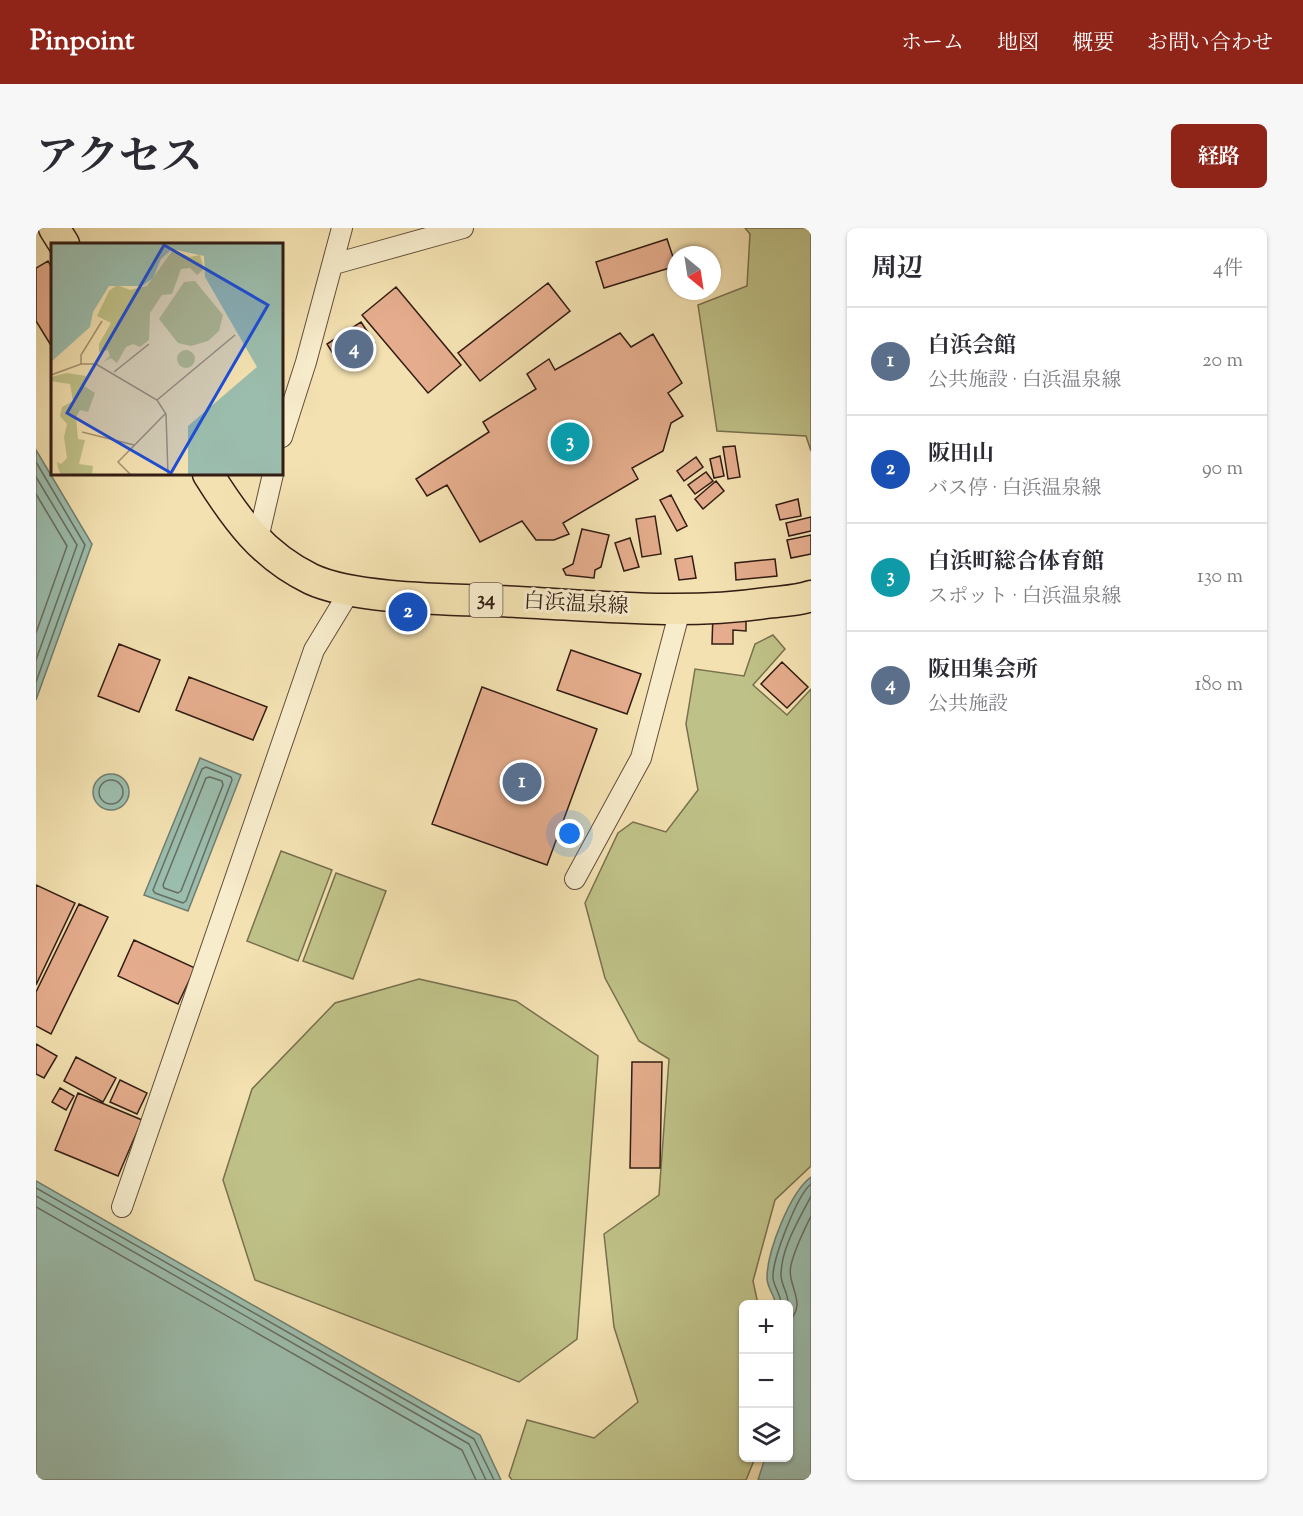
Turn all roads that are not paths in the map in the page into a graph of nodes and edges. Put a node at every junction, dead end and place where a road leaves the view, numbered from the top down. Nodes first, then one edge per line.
1 (54, 228) edge
2 (342, 228) edge
3 (463, 228) edge
4 (63, 243) edge
5 (334, 264) junction
6 (284, 430) edge
7 (209, 476) edge
8 (273, 476) edge
9 (257, 543) junction
10 (351, 589) junction
11 (811, 596) edge
12 (681, 610) junction
13 (575, 879) dead end
14 (122, 1207) dead end

1 - 4 main road
2 - 5 street
3 - 5 street
5 - 6 street
7 - 9 main road, 白浜温泉線 / 34
8 - 9 street
9 - 10 main road, 白浜温泉線 / 34
10 - 12 main road, 白浜温泉線 / 34
10 - 14 street
11 - 12 main road, 白浜温泉線 / 34
12 - 13 street

